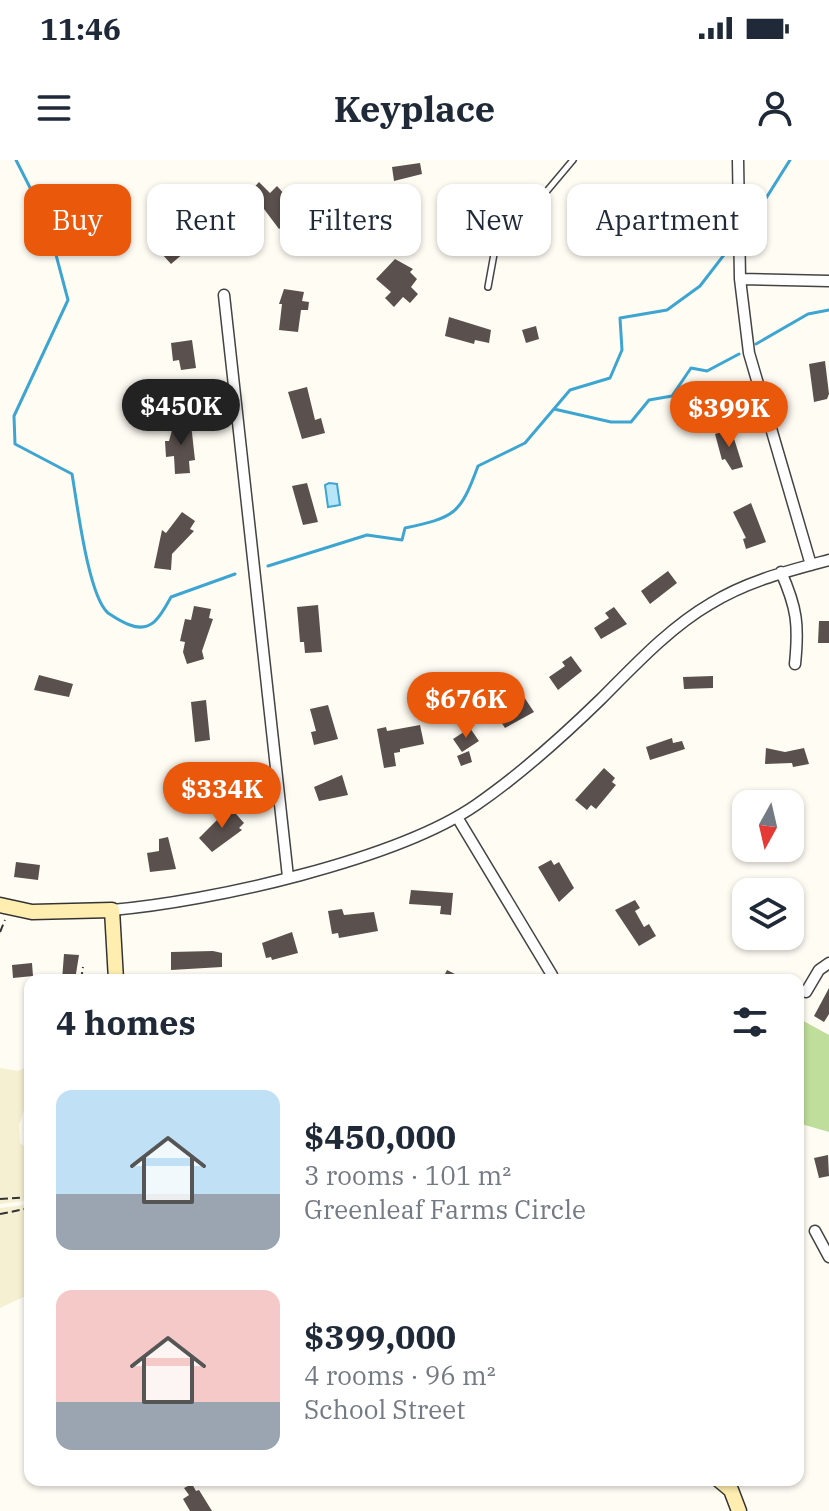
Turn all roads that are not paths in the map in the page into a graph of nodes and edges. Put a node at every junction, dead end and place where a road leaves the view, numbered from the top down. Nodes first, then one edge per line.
1 (573, 160) edge
2 (738, 160) edge
3 (740, 279) junction
4 (829, 281) edge
5 (488, 287) dead end
6 (224, 295) dead end
7 (829, 560) edge
8 (811, 565) junction
9 (781, 572) junction
10 (795, 664) dead end
11 (457, 817) junction
12 (288, 877) junction
13 (5, 907) edge
14 (112, 910) junction
15 (829, 963) edge
16 (116, 974) edge
17 (551, 974) edge
18 (806, 992) dead end
19 (815, 1231) dead end
20 (829, 1257) edge
21 (726, 1486) edge
22 (739, 1511) edge

1 - 5 lane
2 - 3 street
3 - 4 street
3 - 8 street
6 - 12 street
7 - 8 street
8 - 9 street
9 - 10 street
9 - 11 street
11 - 12 street
11 - 17 street
12 - 14 street
13 - 14 street
14 - 16 street
15 - 18 street
19 - 20 street
21 - 22 street

